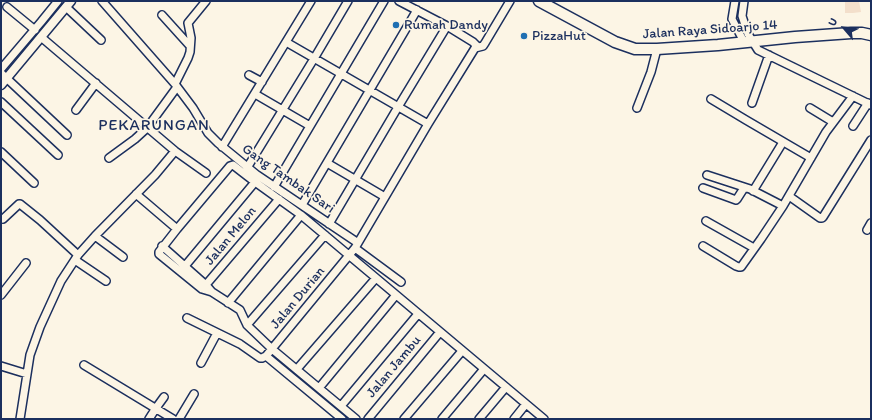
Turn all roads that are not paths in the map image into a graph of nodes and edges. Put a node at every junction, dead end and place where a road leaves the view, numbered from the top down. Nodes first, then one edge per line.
1 (58, 1) edge
2 (102, 1) edge
3 (206, 1) edge
4 (310, 1) edge
5 (348, 1) edge
6 (384, 1) edge
7 (399, 1) edge
8 (510, 1) edge
9 (539, 1) edge
10 (735, 1) edge
11 (744, 1) edge
12 (68, 4) edge
13 (7, 7) dead end
14 (417, 10) junction
15 (162, 15) dead end
16 (742, 16) junction
17 (732, 19) junction
18 (447, 26) junction
19 (35, 30) junction
20 (870, 33) edge
21 (41, 37) junction
22 (102, 40) dead end
23 (286, 42) junction
24 (748, 42) junction
25 (190, 46) junction
26 (475, 48) junction
27 (657, 49) junction
28 (769, 55) junction
29 (314, 57) junction
30 (13, 62) junction
31 (341, 74) junction
32 (249, 75) dead end
33 (3, 76) edge
34 (262, 82) junction
35 (96, 83) junction
36 (176, 86) junction
37 (369, 90) junction
38 (255, 94) junction
39 (853, 96) junction
40 (711, 99) dead end
41 (1, 102) edge
42 (752, 103) dead end
43 (870, 104) edge
44 (398, 107) junction
45 (638, 108) dead end
46 (810, 108) dead end
47 (76, 110) dead end
48 (282, 110) junction
49 (833, 122) junction
50 (428, 124) junction
51 (310, 126) junction
52 (853, 126) dead end
53 (148, 128) junction
54 (67, 135) dead end
55 (871, 140) edge
56 (783, 142) junction
57 (222, 147) junction
58 (175, 151) junction
59 (1, 152) edge
60 (58, 155) dead end
61 (109, 158) dead end
62 (811, 158) junction
63 (327, 163) junction
64 (247, 168) junction
65 (206, 173) dead end
66 (707, 175) dead end
67 (355, 180) junction
68 (254, 182) junction
69 (34, 183) dead end
70 (274, 187) junction
71 (703, 188) dead end
72 (744, 188) junction
73 (753, 191) junction
74 (136, 194) junction
75 (789, 196) junction
76 (385, 197) junction
77 (279, 199) junction
78 (302, 205) junction
79 (783, 206) junction
80 (301, 215) junction
81 (3, 219) dead end
82 (706, 221) dead end
83 (329, 224) junction
84 (177, 228) junction
85 (325, 235) junction
86 (95, 236) junction
87 (162, 246) junction
88 (356, 246) junction
89 (703, 246) dead end
90 (754, 248) junction
91 (349, 256) junction
92 (123, 257) dead end
93 (76, 258) junction
94 (26, 263) dead end
95 (185, 266) junction
96 (376, 278) junction
97 (106, 281) dead end
98 (401, 282) dead end
99 (204, 287) junction
100 (1, 295) edge
101 (396, 295) junction
102 (228, 303) junction
103 (418, 314) junction
104 (187, 318) dead end
105 (247, 325) junction
106 (440, 332) junction
107 (217, 333) junction
108 (272, 349) junction
109 (462, 351) junction
110 (266, 356) junction
111 (201, 363) dead end
112 (84, 365) dead end
113 (1, 366) edge
114 (484, 369) junction
115 (297, 370) junction
116 (27, 374) junction
117 (506, 387) junction
118 (319, 388) junction
119 (194, 394) dead end
120 (164, 397) dead end
121 (526, 404) junction
122 (341, 406) junction
123 (156, 408) junction
124 (20, 419) edge
125 (149, 419) edge
126 (173, 419) edge
127 (179, 419) edge
128 (342, 419) edge
129 (356, 419) edge
130 (368, 419) edge
131 (404, 419) edge
132 (442, 419) edge
133 (479, 419) edge
134 (514, 419) edge
135 (544, 419) edge

1 - 19 street
2 - 36 street, Gang Tambak Sari
3 - 25 street
4 - 23 street
5 - 29 street
6 - 31 street
7 - 14 street
8 - 26 street, Jalan Durian
9 - 27 main road, Jalan Raya Sidoarjo 14
10 - 17 street
11 - 16 street
12 - 21 street
12 - 22 street
13 - 19 street
14 - 18 street
14 - 37 street
15 - 25 street
16 - 17 street
16 - 24 street
17 - 24 street
18 - 26 street
18 - 44 street
19 - 30 street
20 - 24 main road, Jalan Raya Sidoarjo 14
21 - 30 street
21 - 35 street
23 - 29 street
23 - 34 street
24 - 27 main road, Jalan Raya Sidoarjo 14
24 - 28 street
25 - 36 street
26 - 50 street, Jalan Durian
27 - 45 street
28 - 39 street
28 - 42 street
29 - 31 street
29 - 48 street
30 - 33 street
31 - 37 street
31 - 51 street
32 - 34 street
33 - 54 street
34 - 38 street
35 - 47 street
35 - 53 street
36 - 53 street
36 - 57 street, Gang Tambak Sari
37 - 44 street
37 - 63 street
38 - 48 street
38 - 57 street
39 - 43 street
39 - 49 street
40 - 56 street
41 - 60 street
43 - 52 street
44 - 50 street
44 - 67 street
46 - 49 street
48 - 51 street
48 - 64 street
49 - 62 street
50 - 76 street, Jalan Durian
51 - 70 street
53 - 58 street
53 - 61 street
55 - 75 street
56 - 62 street
56 - 73 street
57 - 64 street, Gang Tambak Sari
58 - 65 street
58 - 74 street
59 - 69 street
62 - 75 street
63 - 67 street
63 - 78 street
64 - 70 street, Gang Tambak Sari
66 - 72 street
67 - 76 street
67 - 83 street
68 - 77 street
68 - 84 street
68 - 95 street
70 - 78 street, Gang Tambak Sari
71 - 72 street
72 - 73 street
73 - 79 street
74 - 84 street
74 - 86 street
75 - 79 street
76 - 88 street, Jalan Durian
77 - 80 street
77 - 99 street, Jalan Melon
78 - 83 street, Gang Tambak Sari
79 - 90 street
80 - 85 street
80 - 102 street
81 - 93 street
82 - 90 street
83 - 88 street, Gang Tambak Sari
84 - 87 street
85 - 91 street
85 - 105 street
86 - 92 street
86 - 93 street
87 - 95 street
87 - 99 street
88 - 91 street, Jalan Durian
88 - 98 street, Gang Tambak Sari
89 - 90 street
91 - 96 street
91 - 108 street, Jalan Durian
93 - 97 street
93 - 116 street
94 - 100 street
95 - 99 street
96 - 101 street
96 - 115 street
99 - 102 street
101 - 103 street
101 - 118 street
102 - 105 street
103 - 106 street
103 - 122 street
104 - 107 street
105 - 108 street
106 - 109 street
106 - 130 street, Jalan Jambu
107 - 110 street
107 - 111 street
108 - 110 street, Jalan Durian
108 - 115 street
109 - 114 street
109 - 131 street
110 - 128 street
112 - 123 street
113 - 116 street
114 - 117 street
114 - 132 street
115 - 118 street
116 - 124 street
117 - 121 street
117 - 133 street
118 - 122 street
119 - 127 street
120 - 123 street
121 - 134 street
121 - 135 street
122 - 129 street
123 - 125 street
123 - 126 street

